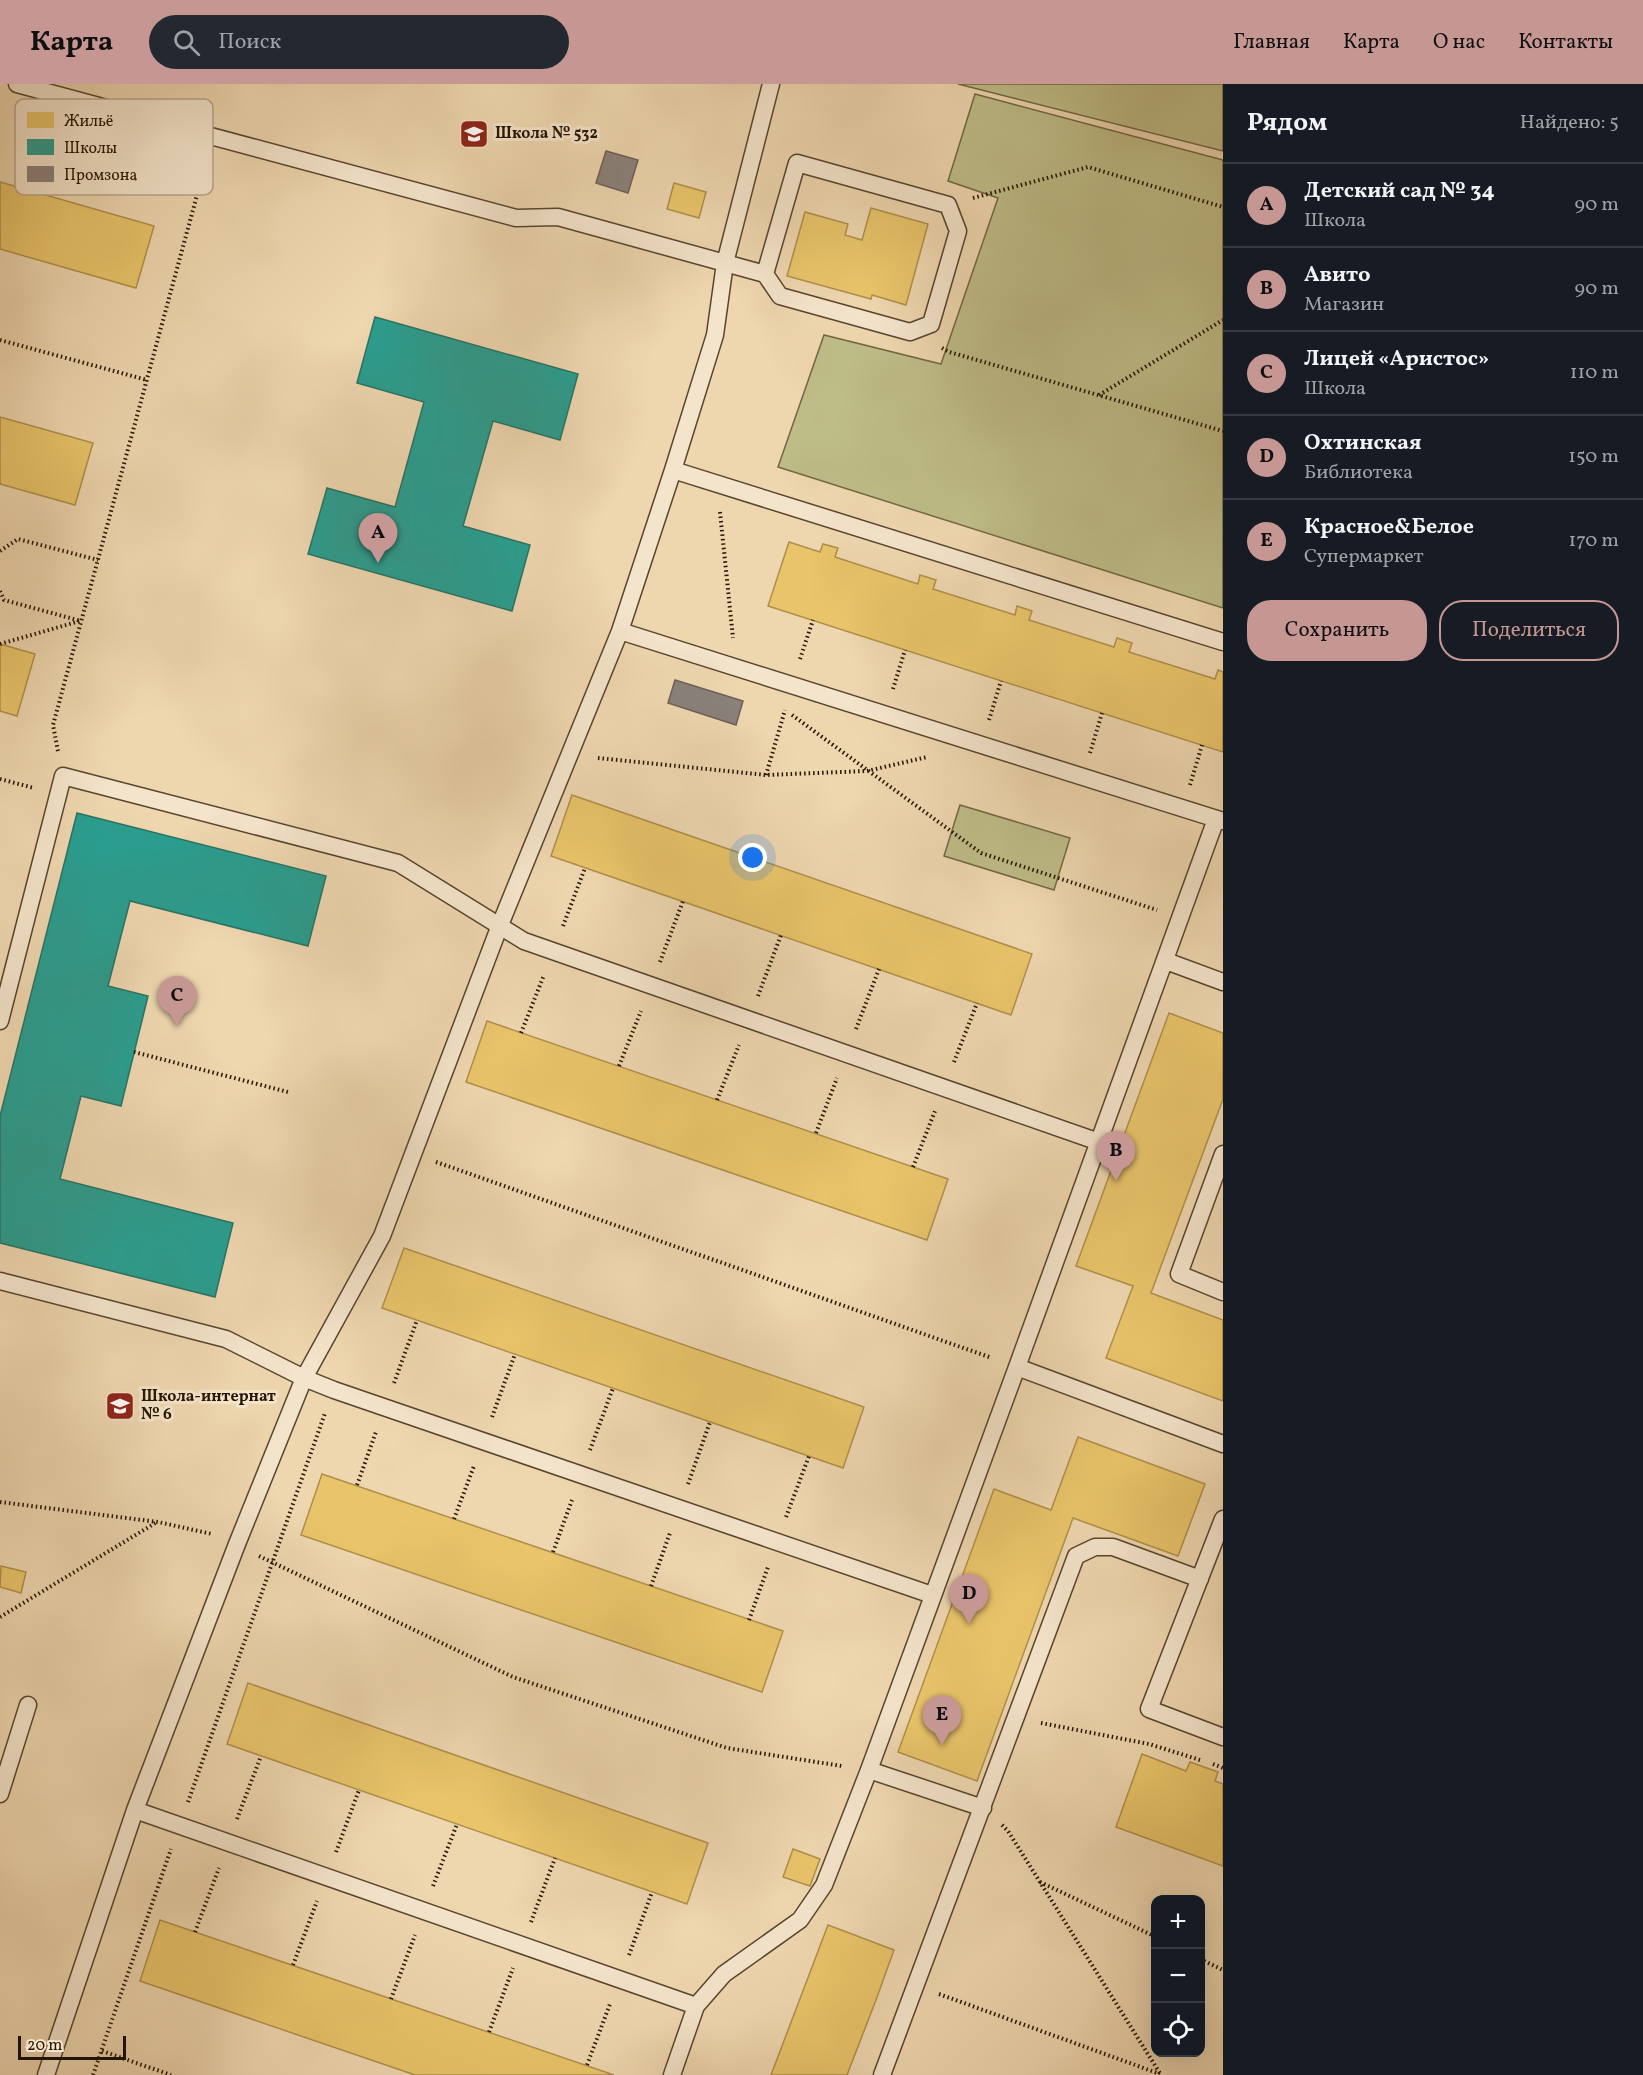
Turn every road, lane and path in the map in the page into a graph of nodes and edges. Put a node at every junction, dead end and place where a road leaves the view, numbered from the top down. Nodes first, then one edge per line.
1 (17, 84) edge
2 (771, 84) edge
3 (72, 99) edge
4 (213, 137) edge
5 (197, 195) edge
6 (948, 205) junction
7 (1223, 207) edge
8 (725, 263) junction
9 (765, 274) junction
10 (1223, 320) edge
11 (910, 332) junction
12 (0, 340) edge
13 (147, 380) junction
14 (1099, 395) junction
15 (1223, 431) edge
16 (673, 470) junction
17 (717, 484) junction
18 (0, 551) edge
19 (98, 560) junction
20 (0, 591) edge
21 (813, 620) dead end
22 (81, 621) junction
23 (620, 631) junction
24 (1223, 642) edge
25 (0, 644) edge
26 (905, 650) dead end
27 (736, 668) junction
28 (1001, 681) dead end
29 (792, 685) junction
30 (776, 704) dead end
31 (785, 710) junction
32 (1102, 713) dead end
33 (886, 714) junction
34 (982, 745) junction
35 (1202, 745) dead end
36 (569, 755) junction
37 (936, 755) dead end
38 (867, 771) junction
39 (766, 775) junction
40 (63, 776) junction
41 (1083, 777) junction
42 (0, 779) edge
43 (59, 795) junction
44 (1183, 808) junction
45 (1220, 820) edge
46 (1181, 917) junction
47 (500, 925) junction
48 (1166, 961) junction
49 (1223, 982) edge
50 (0, 1021) edge
51 (134, 1052) dead end
52 (288, 1092) dead end
53 (1099, 1142) junction
54 (413, 1154) junction
55 (1223, 1154) edge
56 (0, 1281) edge
57 (1223, 1292) edge
58 (1017, 1367) junction
59 (304, 1378) junction
60 (334, 1390) junction
61 (1223, 1444) edge
62 (0, 1502) edge
63 (1223, 1519) edge
64 (158, 1522) junction
65 (237, 1544) junction
66 (272, 1563) junction
67 (1200, 1579) junction
68 (932, 1595) junction
69 (0, 1617) edge
70 (28, 1705) dead end
71 (1017, 1718) junction
72 (1223, 1737) edge
73 (1223, 1768) edge
74 (869, 1770) junction
75 (0, 1794) edge
76 (983, 1808) junction
77 (135, 1810) junction
78 (179, 1826) junction
79 (1040, 1882) junction
80 (1151, 1935) edge
81 (1205, 1961) edge
82 (1223, 1970) edge
83 (916, 1985) junction
84 (696, 2006) junction
85 (102, 2051) junction
86 (1160, 2074) edge
87 (46, 2075) edge
88 (93, 2075) edge
89 (171, 2075) edge
90 (672, 2075) edge
91 (882, 2075) edge

1 - 3 lane
2 - 8 lane
4 - 8 lane
5 - 13 path
6 - 7 path
6 - 9 lane
6 - 11 lane
8 - 9 lane
8 - 16 lane
9 - 11 lane
10 - 14 path
11 - 14 path
12 - 13 path
13 - 19 path
14 - 15 path
16 - 17 lane
16 - 23 lane
17 - 24 lane
17 - 27 path
18 - 19 path
19 - 22 path
20 - 22 path
21 - 29 path
22 - 25 path
22 - 40 path
23 - 27 lane
23 - 36 lane
26 - 33 path
27 - 29 lane
28 - 34 path
29 - 31 path
29 - 33 lane
30 - 31 path
31 - 38 path
31 - 39 path
32 - 41 path
33 - 34 lane
34 - 41 lane
35 - 44 path
36 - 39 path
36 - 47 lane
37 - 38 path
38 - 39 path
38 - 46 path
40 - 43 lane
40 - 47 lane
41 - 44 lane
42 - 43 path
43 - 50 lane
44 - 45 lane
45 - 46 lane
46 - 48 lane
47 - 53 lane
47 - 54 lane
48 - 49 lane
48 - 53 lane
51 - 52 path
53 - 58 lane
54 - 58 path
54 - 59 lane
55 - 57 lane
56 - 59 lane
58 - 61 lane
58 - 68 lane
59 - 60 lane
59 - 65 lane
60 - 66 path
60 - 68 lane
62 - 64 path
63 - 67 lane
64 - 65 path
64 - 69 path
65 - 66 path
65 - 77 lane
66 - 74 path
66 - 78 path
67 - 71 lane
67 - 72 lane
68 - 74 lane
70 - 75 lane
71 - 73 path
71 - 76 lane
74 - 76 lane
74 - 84 lane
76 - 79 path
76 - 83 lane
77 - 78 lane
77 - 87 lane
78 - 84 lane
78 - 85 path
79 - 80 path
79 - 86 path
81 - 82 path
83 - 86 path
83 - 91 lane
84 - 90 lane
85 - 88 path
85 - 89 path

